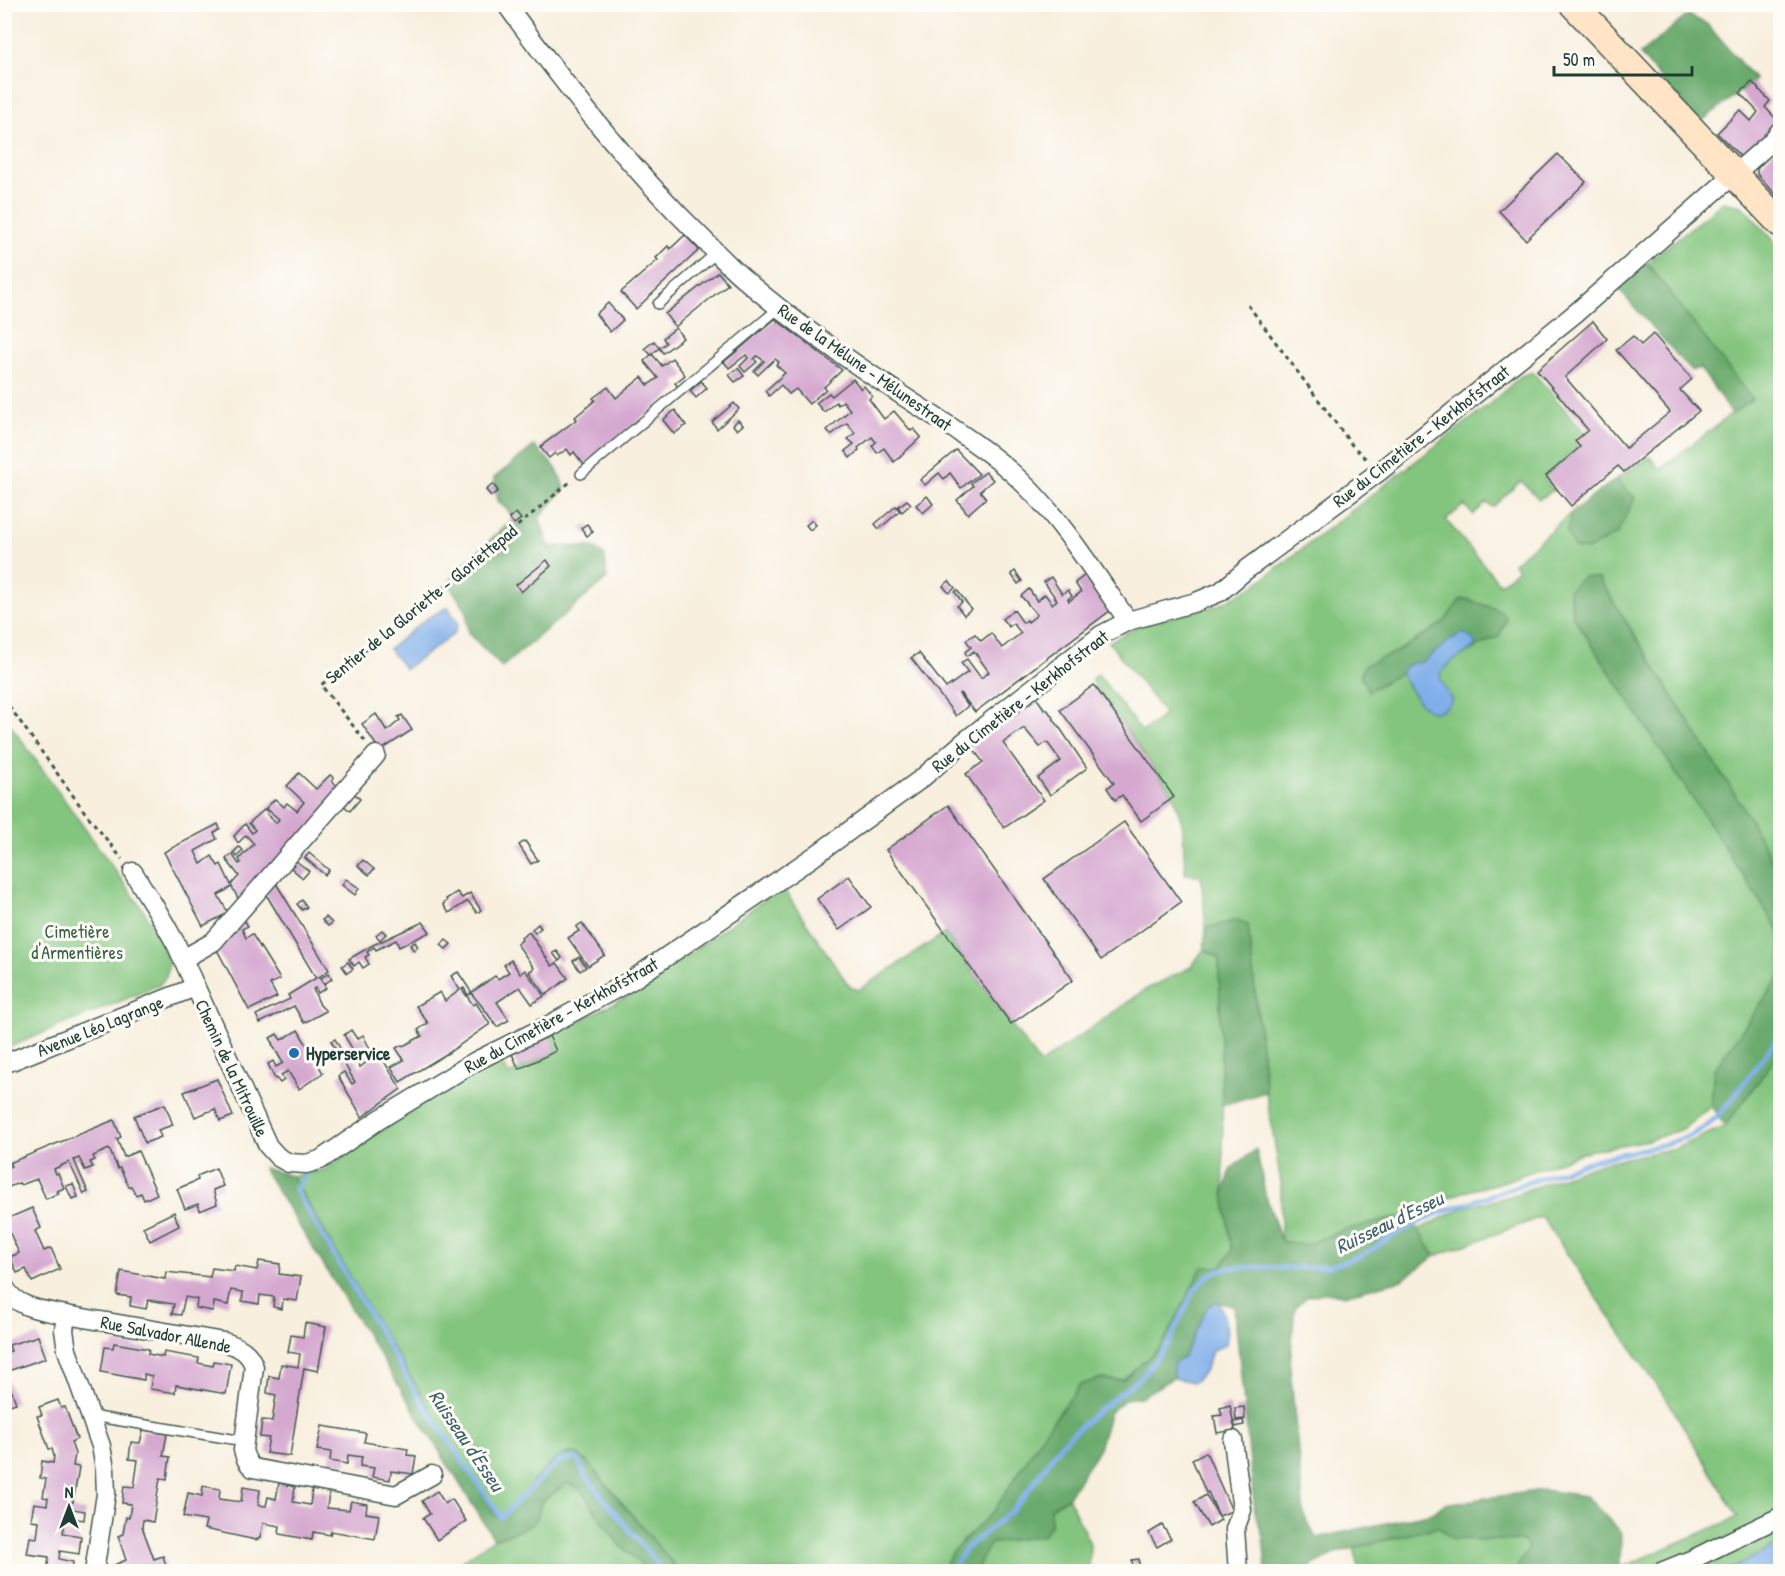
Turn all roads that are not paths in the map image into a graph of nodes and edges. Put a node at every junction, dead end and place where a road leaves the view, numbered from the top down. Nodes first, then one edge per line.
1 (506, 4) edge
2 (1573, 4) edge
3 (1780, 131) edge
4 (1735, 174) junction
5 (1780, 223) edge
6 (716, 252) junction
7 (658, 304) dead end
8 (779, 308) junction
9 (581, 474) road end
10 (1128, 621) junction
11 (376, 754) road end
12 (133, 872) road end
13 (183, 959) junction
14 (195, 987) junction
15 (4, 1064) edge
16 (271, 1149) joint
17 (4, 1286) edge
18 (66, 1315) junction
19 (91, 1416) junction
20 (1233, 1440) dead end
21 (244, 1441) junction
22 (432, 1475) dead end
23 (1780, 1517) edge
24 (94, 1572) edge
25 (1238, 1572) edge
26 (1661, 1572) edge

1 - 6 street, Rue de la Mélune - Mélunestraat
2 - 4 street
3 - 4 street, Rue du Cimetière - Kerkhofstraat
4 - 5 street
4 - 10 street, Rue du Cimetière - Kerkhofstraat
6 - 7 lane
6 - 8 street, Rue de la Mélune - Mélunestraat
8 - 9 lane
8 - 10 street, Rue de la Mélune - Mélunestraat
10 - 16 street, Rue du Cimetière - Kerkhofstraat
11 - 13 street
12 - 13 street
13 - 14 street
14 - 15 street, Avenue Léo Lagrange
14 - 16 street, Chemin de la Mitrouille
17 - 18 street, Rue Salvador Allende
18 - 19 street
18 - 21 street, Rue Salvador Allende
19 - 21 lane
19 - 24 street
20 - 25 street
21 - 22 street, Rue Salvador Allende
23 - 26 street

